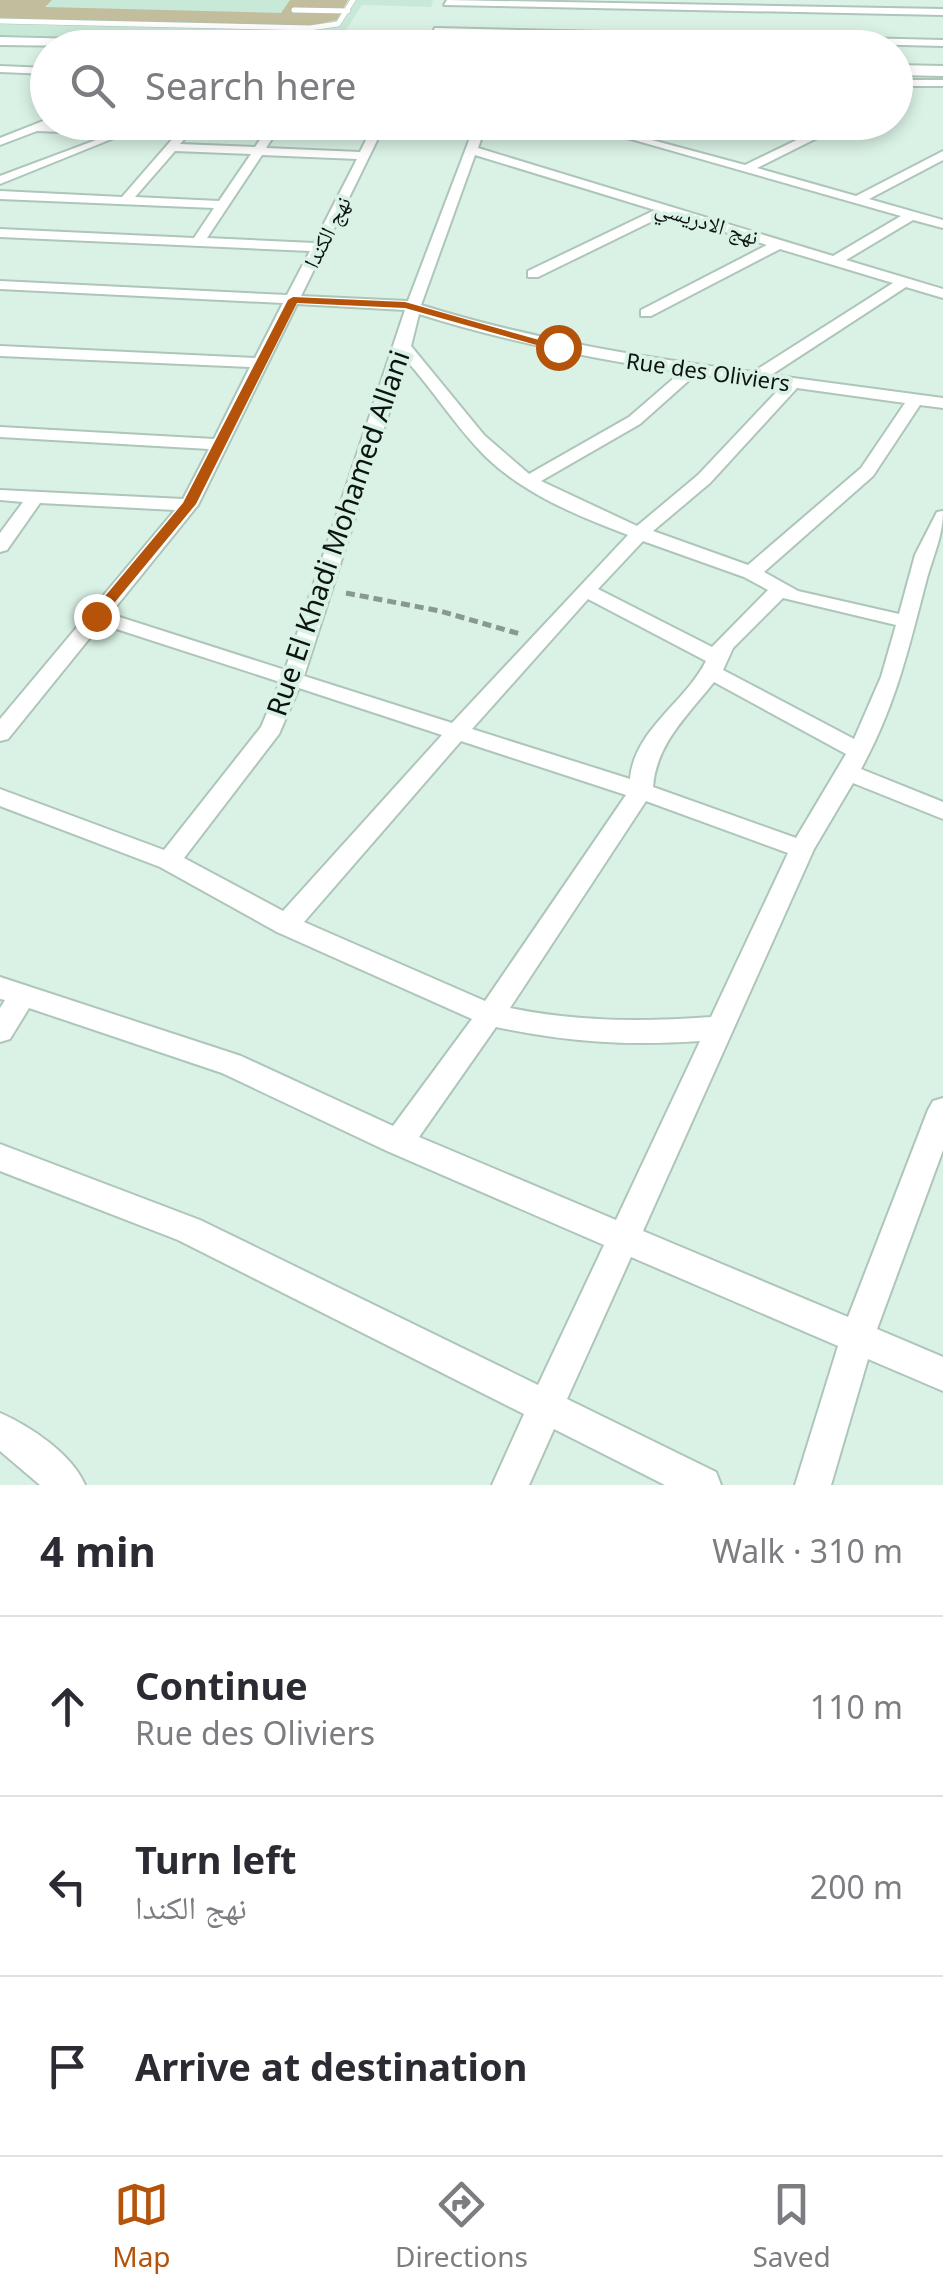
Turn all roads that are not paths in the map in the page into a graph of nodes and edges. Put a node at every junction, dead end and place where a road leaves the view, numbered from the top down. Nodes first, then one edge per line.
1 (353, 0) edge
2 (447, 2) edge
3 (537, 3) edge
4 (593, 4) edge
5 (643, 4) edge
6 (555, 6) junction
7 (662, 7) junction
8 (294, 10) dead end
9 (348, 11) junction
10 (943, 12) edge
11 (0, 21) edge
12 (435, 30) edge
13 (551, 30) edge
14 (665, 30) edge
15 (0, 43) edge
16 (913, 43) edge
17 (943, 43) edge
18 (30, 44) edge
19 (30, 45) edge
20 (0, 69) edge
21 (913, 69) edge
22 (18, 70) junction
23 (30, 70) edge
24 (943, 70) edge
25 (0, 83) edge
26 (913, 83) edge
27 (927, 83) junction
28 (943, 83) edge
29 (913, 90) edge
30 (30, 130) edge
31 (108, 140) edge
32 (179, 140) edge
33 (266, 140) edge
34 (373, 140) edge
35 (475, 140) edge
36 (641, 140) edge
37 (806, 140) edge
38 (0, 142) edge
39 (173, 147) junction
40 (471, 150) junction
41 (259, 151) junction
42 (943, 155) edge
43 (365, 156) junction
44 (746, 169) junction
45 (0, 180) edge
46 (0, 195) edge
47 (126, 200) junction
48 (858, 200) junction
49 (222, 205) junction
50 (664, 210) junction
51 (912, 215) junction
52 (943, 224) edge
53 (0, 233) edge
54 (199, 240) junction
55 (779, 244) junction
56 (319, 248) junction
57 (835, 261) junction
58 (533, 274) dead end
59 (905, 282) junction
60 (0, 286) edge
61 (943, 294) edge
62 (293, 300) junction
63 (413, 307) junction
64 (646, 314) dead end
65 (403, 348) junction
66 (0, 350) edge
67 (260, 364) junction
68 (691, 370) junction
69 (752, 379) junction
70 (792, 384) junction
71 (916, 400) junction
72 (943, 403) edge
73 (0, 432) edge
74 (220, 444) junction
75 (530, 480) junction
76 (0, 494) edge
77 (36, 496) junction
78 (189, 504) junction
79 (943, 516) edge
80 (641, 532) junction
81 (0, 546) edge
82 (750, 573) junction
83 (585, 590) junction
84 (778, 591) junction
85 (96, 616) junction
86 (904, 620) junction
87 (714, 665) junction
88 (293, 678) junction
89 (455, 733) junction
90 (0, 734) edge
91 (853, 761) junction
92 (640, 791) junction
93 (0, 798) edge
94 (943, 812) edge
95 (802, 848) junction
96 (168, 861) junction
97 (286, 925) junction
98 (12, 992) edge
99 (490, 1015) junction
100 (720, 1028) junction
101 (0, 1031) edge
102 (943, 1110) edge
103 (398, 1142) junction
104 (0, 1156) edge
105 (625, 1237) junction
106 (857, 1337) junction
107 (943, 1374) edge
108 (548, 1405) junction
109 (0, 1431) edge
110 (67, 1485) edge
111 (510, 1485) edge
112 (703, 1485) edge
113 (813, 1485) edge

1 - 9 lane
2 - 3 street
2 - 12 street
3 - 6 street
4 - 5 street
4 - 6 street
5 - 7 street
6 - 13 street
7 - 10 street
7 - 14 street
8 - 9 lane
9 - 11 lane
15 - 18 main road
15 - 19 main road
16 - 17 street
20 - 22 street
21 - 24 main road
22 - 23 street
22 - 25 street
26 - 27 street
27 - 28 street
27 - 29 street
30 - 38 street
31 - 45 street
32 - 39 street
33 - 41 street
34 - 43 street, نهج الكندا
35 - 40 street, Rue El Khadi Mohamed Allani
36 - 44 street
37 - 44 street
39 - 41 street
39 - 47 street
40 - 50 street, نهج الادريسي
40 - 63 street, Rue El Khadi Mohamed Allani
41 - 43 street
41 - 49 street
42 - 48 street
43 - 56 street, نهج الكندا
44 - 48 street
46 - 47 street
47 - 49 street
48 - 51 street
49 - 54 street
50 - 55 street, نهج الادريسي
50 - 58 street
51 - 52 street
51 - 57 street
53 - 54 street
54 - 56 street
55 - 57 street, نهج الادريسي
55 - 64 street
56 - 62 street, نهج الكندا
57 - 59 street, نهج الادريسي
59 - 61 street, نهج الادريسي
59 - 69 street
60 - 62 street, Rue des Oliviers
62 - 63 street, Rue des Oliviers
62 - 67 street, نهج الكندا
63 - 65 street, Rue El Khadi Mohamed Allani
63 - 68 street, Rue des Oliviers
65 - 75 street
65 - 88 street, Rue El Khadi Mohamed Allani
66 - 67 street
67 - 74 street, نهج الكندا
68 - 69 street, Rue des Oliviers
68 - 75 street
69 - 70 street, Rue des Oliviers
70 - 71 street, Rue des Oliviers
70 - 80 street
71 - 72 street, Rue des Oliviers
71 - 82 street
73 - 74 street
74 - 78 street, نهج الكندا
75 - 80 street
76 - 77 street
77 - 78 street
77 - 81 street
78 - 85 street, نهج الكندا
79 - 86 street
80 - 82 street
80 - 83 street
82 - 84 street
83 - 87 street
83 - 89 street
84 - 86 street
84 - 87 street
85 - 88 street
85 - 90 street, نهج الكندا
86 - 91 street
87 - 91 street
87 - 92 street
88 - 89 street
88 - 96 street, Rue El Khadi Mohamed Allani
89 - 92 street
89 - 97 street
91 - 94 street
91 - 95 street
92 - 95 street
92 - 99 street
93 - 96 street
95 - 100 street
96 - 97 street
97 - 99 street
98 - 101 street
98 - 103 street
99 - 100 street
99 - 103 street
100 - 105 street
102 - 106 street
103 - 105 street
104 - 108 street
105 - 106 street
105 - 108 street
106 - 107 street
106 - 113 street
108 - 111 street
108 - 112 street
109 - 110 street

